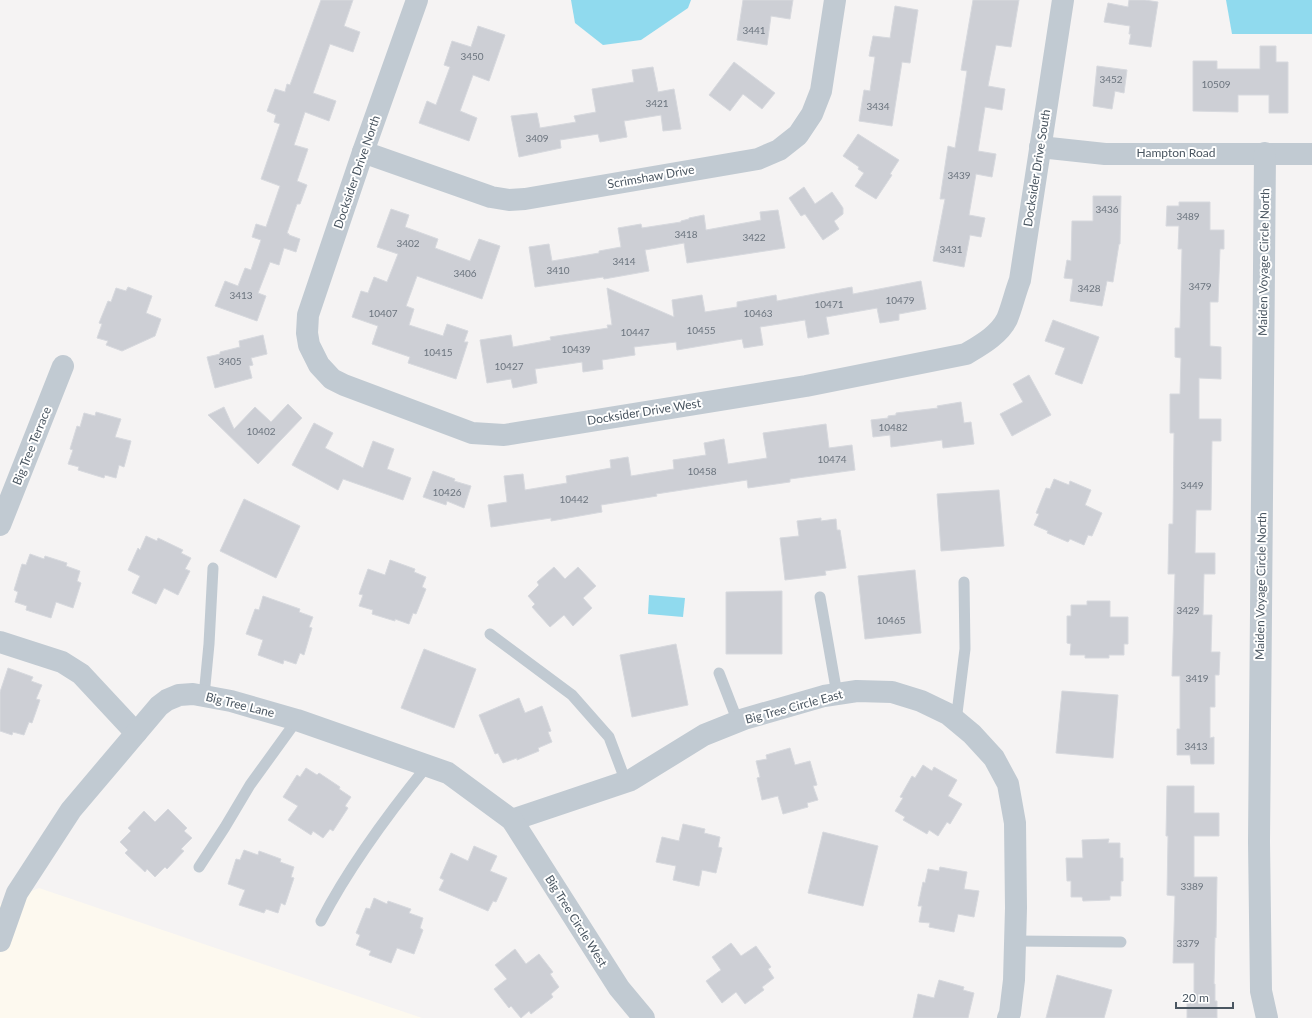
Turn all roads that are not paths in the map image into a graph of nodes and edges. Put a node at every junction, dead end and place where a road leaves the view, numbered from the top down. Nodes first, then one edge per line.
1 (417, 0) edge
2 (835, 0) edge
3 (1063, 0) edge
4 (1040, 147) junction
5 (363, 152) junction
6 (1265, 153) junction
7 (1312, 154) edge
8 (997, 332) joint
9 (309, 345) joint
10 (63, 366) dead end
11 (0, 525) edge
12 (213, 568) dead end
13 (964, 582) dead end
14 (820, 597) dead end
15 (490, 634) dead end
16 (0, 642) edge
17 (719, 673) dead end
18 (837, 694) junction
19 (204, 696) junction
20 (297, 720) junction
21 (956, 720) junction
22 (738, 722) junction
23 (136, 732) junction
24 (427, 766) junction
25 (626, 782) junction
26 (512, 820) junction
27 (199, 867) dead end
28 (321, 921) dead end
29 (0, 941) edge
30 (1015, 941) junction
31 (1121, 942) dead end
32 (644, 1018) edge
33 (1008, 1018) edge
34 (1267, 1018) edge

1 - 5 street, Docksider Drive North
2 - 5 street, Scrimshaw Drive
3 - 4 street, Docksider Drive South
4 - 6 street, Hampton Road
4 - 8 street, Docksider Drive South
5 - 9 street, Docksider Drive North
6 - 7 street, Hampton Road
6 - 34 street, Maiden Voyage Circle North
8 - 9 street, Docksider Drive West
10 - 11 street, Big Tree Terrace
12 - 19 lane
13 - 21 lane
14 - 18 lane
15 - 25 lane
16 - 23 street
17 - 22 lane
18 - 21 street, Big Tree Circle East
18 - 22 street, Big Tree Circle East
19 - 20 street, Big Tree Lane
19 - 23 street, Big Tree Lane
20 - 24 street, Big Tree Lane
20 - 27 lane
21 - 30 street, Big Tree Circle East
22 - 25 street, Big Tree Circle East
23 - 29 street, Big Tree Lane
24 - 26 street, Big Tree Lane
24 - 28 lane
25 - 26 street, Big Tree Circle East
26 - 32 street, Big Tree Circle West
30 - 31 lane
30 - 33 street

